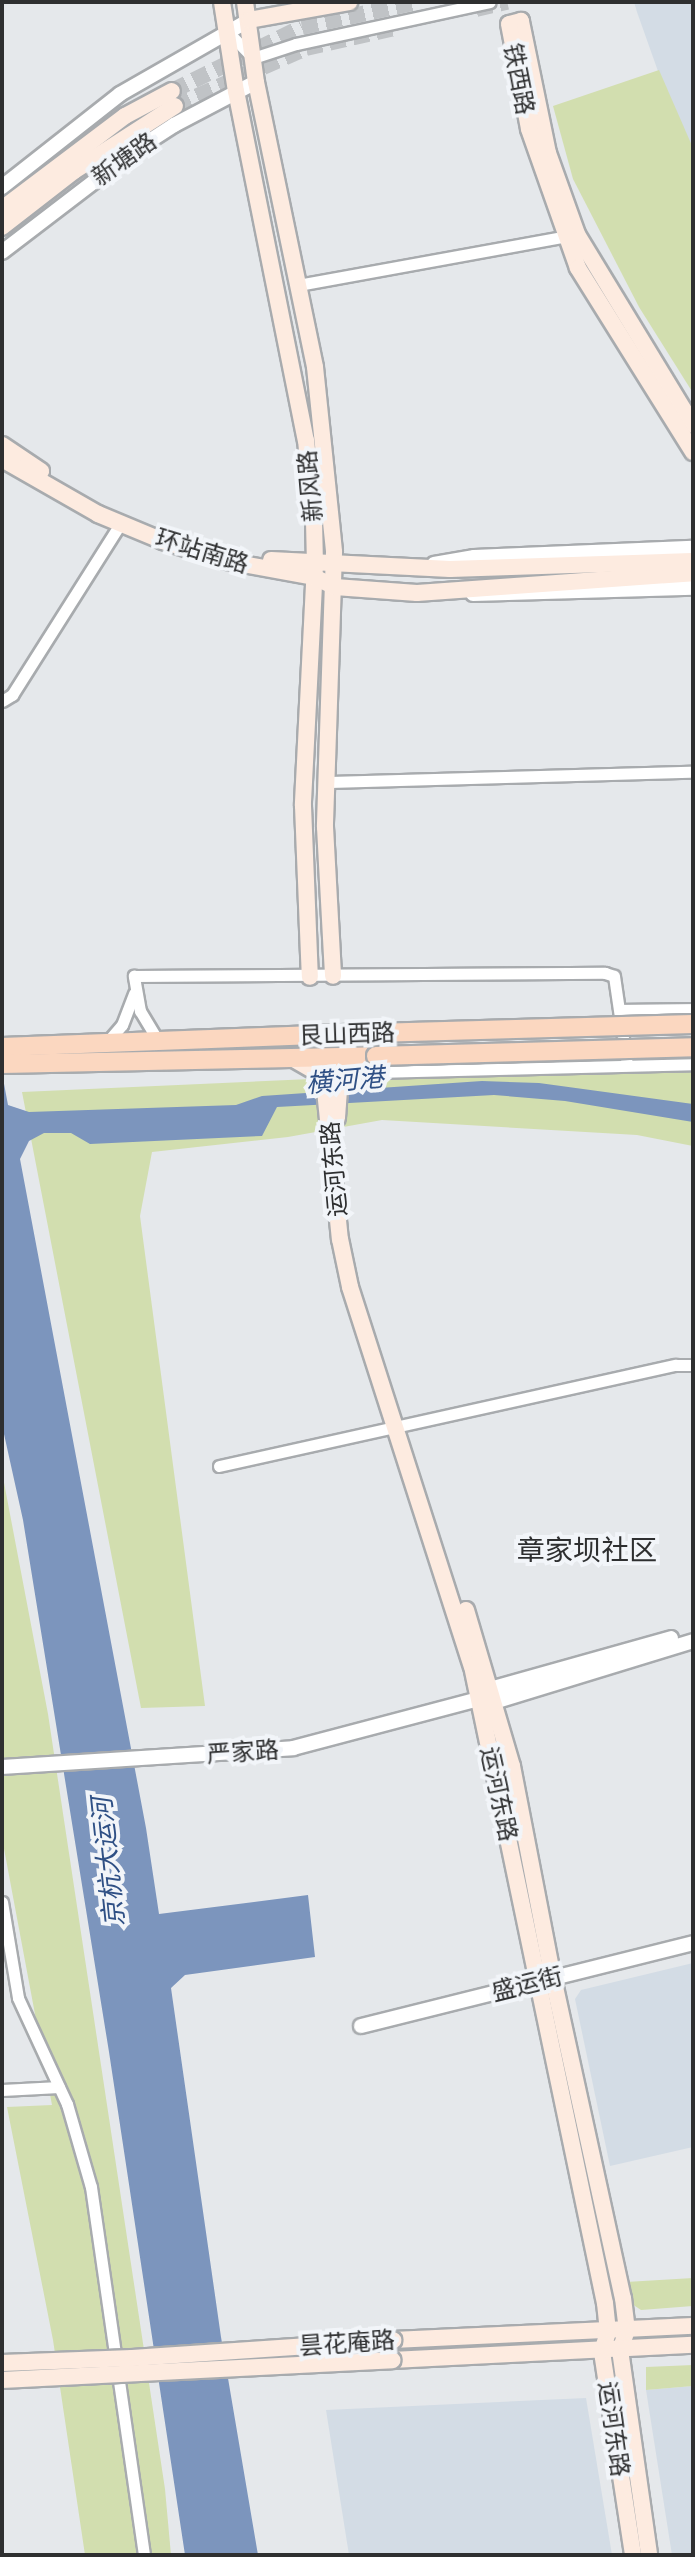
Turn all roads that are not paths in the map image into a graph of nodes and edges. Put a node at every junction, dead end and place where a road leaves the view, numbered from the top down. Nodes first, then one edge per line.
1 (222, 2) edge
2 (245, 2) edge
3 (490, 2) edge
4 (344, 3) edge
5 (249, 20) junction
6 (228, 32) junction
7 (253, 58) junction
8 (256, 82) junction
9 (236, 91) junction
10 (2, 187) edge
11 (2, 209) edge
12 (2, 227) edge
13 (571, 235) junction
14 (2, 252) edge
15 (298, 285) junction
16 (693, 425) edge
17 (2, 445) edge
18 (693, 452) edge
19 (2, 459) edge
20 (120, 524) junction
21 (693, 548) edge
22 (692, 561) edge
23 (335, 564) junction
24 (410, 568) junction
25 (315, 571) junction
26 (693, 573) edge
27 (335, 587) junction
28 (693, 588) edge
29 (417, 593) junction
30 (2, 701) edge
31 (693, 772) edge
32 (326, 782) junction
33 (329, 905) junction
34 (306, 906) junction
35 (333, 976) junction
36 (310, 977) junction
37 (134, 993) junction
38 (693, 1009) edge
39 (620, 1010) junction
40 (693, 1024) edge
41 (157, 1039) junction
42 (108, 1041) junction
43 (693, 1047) edge
44 (5, 1055) edge
45 (350, 1057) junction
46 (292, 1058) junction
47 (693, 1064) edge
48 (627, 1065) junction
49 (332, 1090) junction
50 (693, 1365) edge
51 (401, 1427) junction
52 (219, 1466) dead end
53 (693, 1632) edge
54 (693, 1641) edge
55 (487, 1697) junction
56 (2, 1767) edge
57 (2, 1902) edge
58 (693, 1943) edge
59 (546, 1980) junction
60 (361, 2026) dead end
61 (59, 2087) junction
62 (2, 2090) edge
63 (693, 2326) edge
64 (627, 2330) junction
65 (608, 2332) junction
66 (693, 2345) edge
67 (620, 2350) junction
68 (602, 2352) junction
69 (2, 2363) edge
70 (2, 2380) edge
71 (144, 2555) edge
72 (633, 2555) edge
73 (649, 2555) edge

1 - 6 main road, 新风路
2 - 5 main road, 新风路
3 - 7 street
4 - 5 main road
5 - 6 street
5 - 7 main road, 新风路
6 - 7 street
6 - 9 main road, 新风路
6 - 10 street
7 - 8 main road, 新风路
8 - 9 street, 新塘路
8 - 15 main road, 新风路
9 - 14 street, 新塘路
9 - 25 main road, 新风路
11 - 12 main road, 新塘路
13 - 13 main road, 铁西路
13 - 15 street
13 - 16 main road, 铁西路
13 - 18 main road, 铁西路
15 - 23 main road, 新风路
17 - 25 main road, 环站南路
19 - 20 main road, 环站南路
20 - 25 main road, 环站南路
20 - 30 street
21 - 24 street, 环站南路
22 - 24 main road, 环站南路
23 - 24 main road, 环站南路
23 - 25 main road, 环站南路
23 - 27 main road, 新风路
25 - 27 main road, 环站南路
25 - 34 main road, 新风路
26 - 29 main road, 环站南路
27 - 29 main road, 环站南路
27 - 32 main road, 新风路
28 - 29 street, 环站南路
31 - 32 street
32 - 33 main road, 新风路
33 - 34 main road
33 - 35 main road, 新风路
34 - 36 main road, 新风路
35 - 36 street
35 - 39 street
36 - 37 street
37 - 41 street
37 - 42 street
38 - 39 street
39 - 48 street
40 - 41 main road, 艮山西路, bridge
41 - 42 main road, 艮山西路
42 - 44 main road, 艮山西路
43 - 45 main road, 艮山西路, bridge
44 - 46 main road, 艮山西路
45 - 46 main road, 艮山西路
45 - 48 street, 艮山西路
45 - 49 main road, 运河东路
46 - 49 main road, 运河东路
47 - 48 street, 艮山西路
49 - 51 main road, 运河东路
50 - 51 street
51 - 52 street
51 - 55 main road, 运河东路
53 - 55 street, 严家路
54 - 55 street, 严家路
55 - 56 street, 严家路
55 - 59 main road, 运河东路
57 - 61 street
58 - 59 street, 盛运街
59 - 60 street, 盛运街
59 - 64 main road, 运河东路
59 - 65 main road, 运河东路
61 - 62 street
61 - 71 street
63 - 64 main road, 昙花庵路
64 - 65 main road, 昙花庵路
64 - 67 main road, 运河东路
65 - 68 main road, 运河东路
65 - 69 main road, 昙花庵路, bridge
66 - 67 main road, 昙花庵路
67 - 68 main road, 昙花庵路
67 - 73 main road, 运河东路
68 - 70 main road, 昙花庵路, bridge
68 - 72 main road, 运河东路

